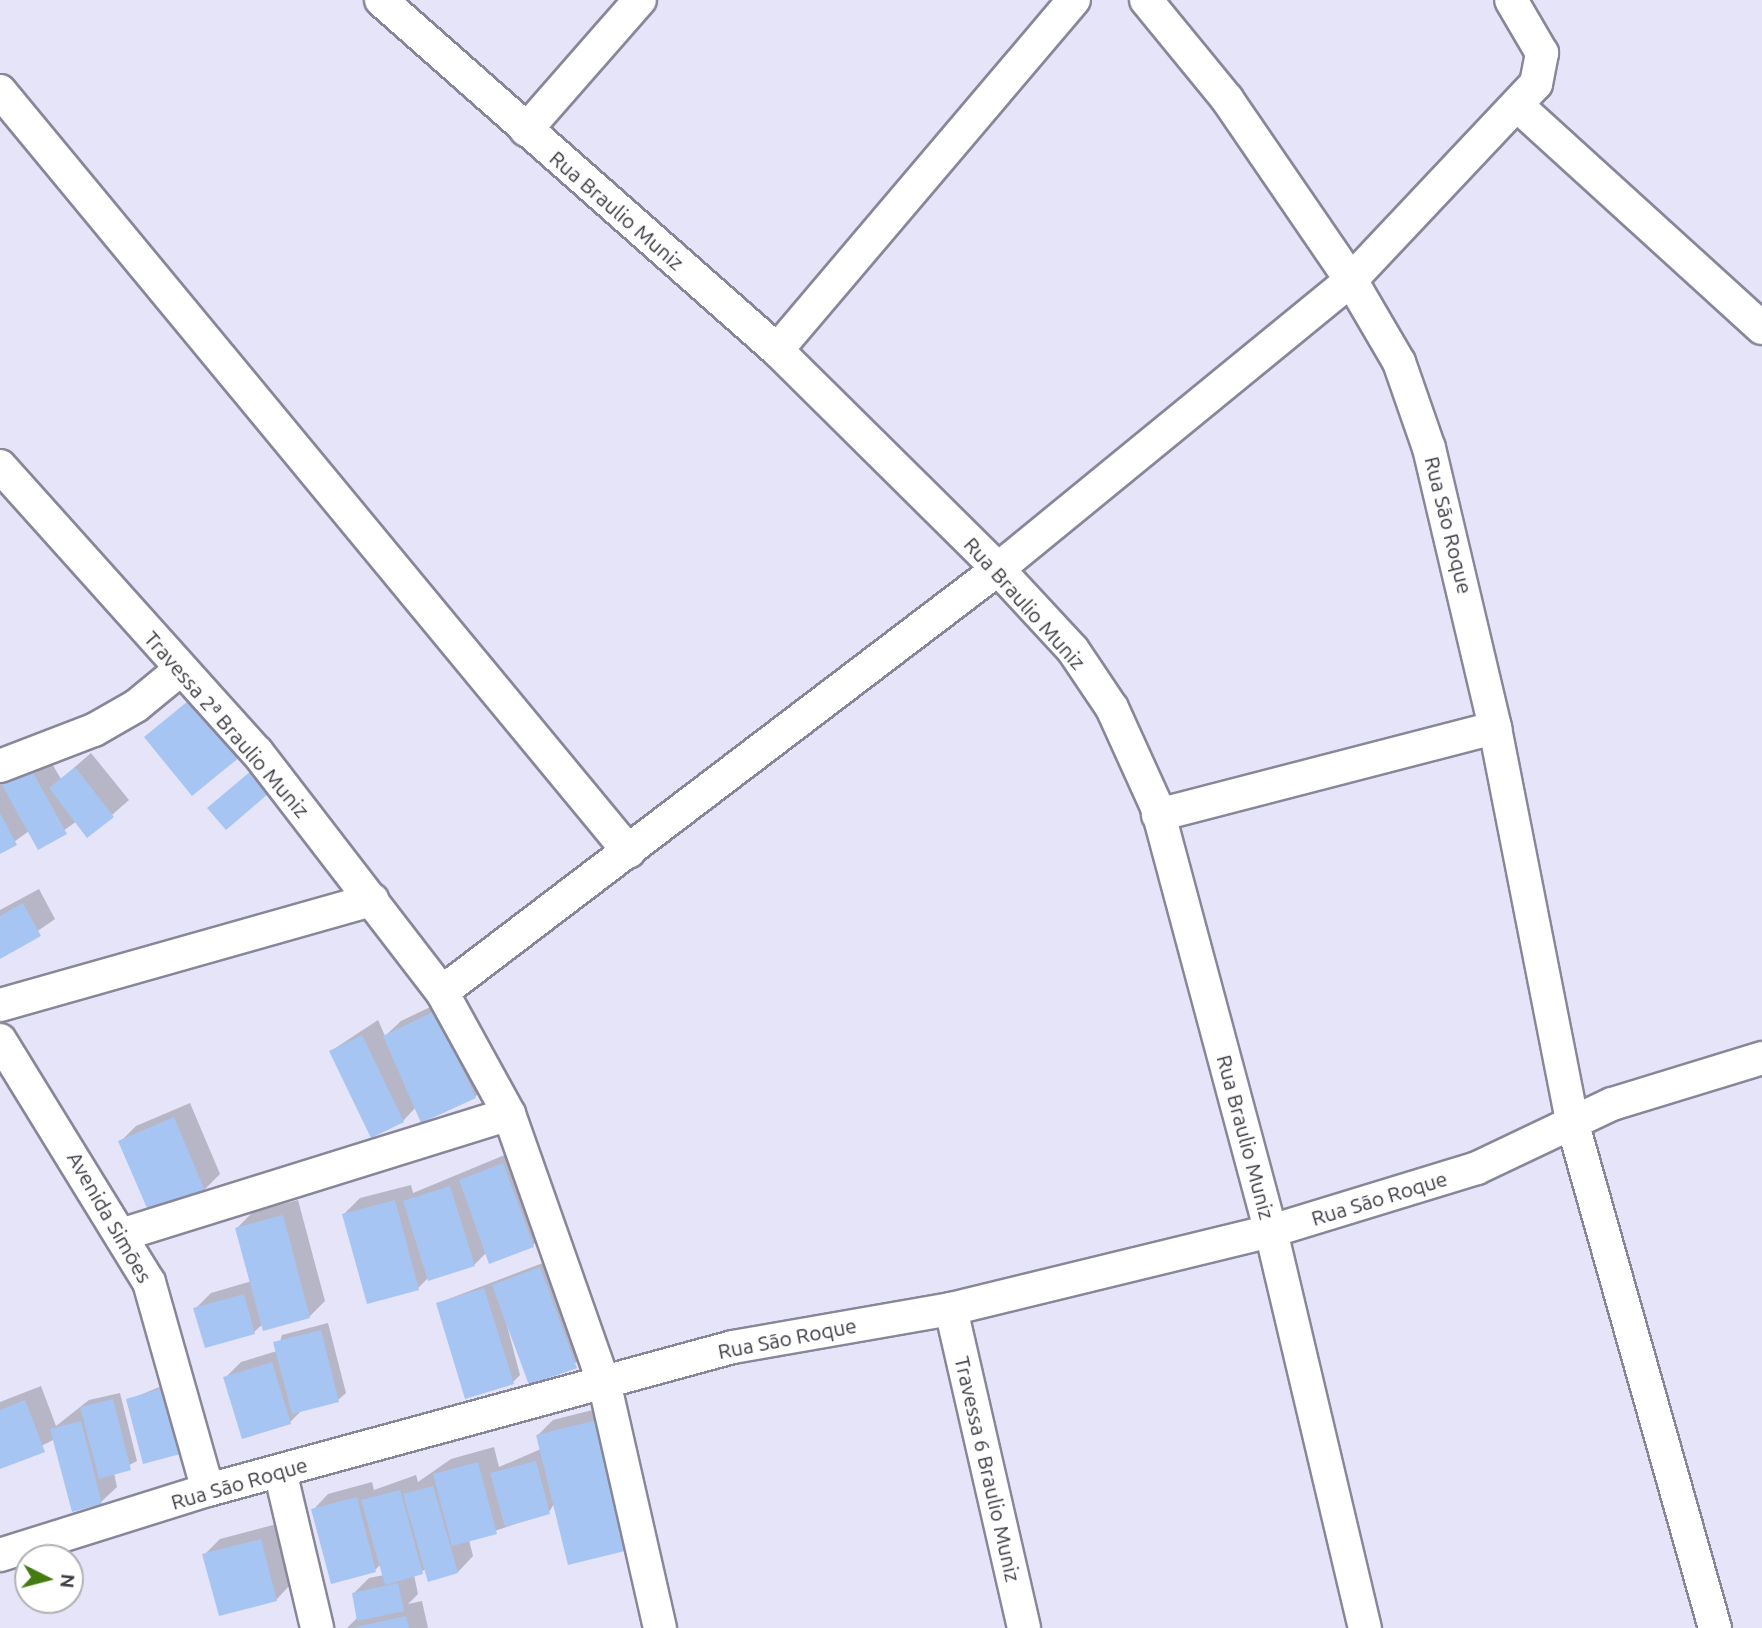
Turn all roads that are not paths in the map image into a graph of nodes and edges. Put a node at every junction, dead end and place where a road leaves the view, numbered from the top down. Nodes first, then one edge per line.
1 (381, 0) edge
2 (640, 0) edge
3 (1074, 0) edge
4 (1146, 0) edge
5 (1511, 0) edge
6 (0, 91) edge
7 (1518, 106) junction
8 (526, 130) junction
9 (1351, 280) junction
10 (1762, 328) edge
11 (777, 350) junction
12 (0, 466) edge
13 (998, 569) junction
14 (181, 669) junction
15 (1495, 728) junction
16 (0, 766) edge
17 (1158, 815) junction
18 (629, 852) junction
19 (372, 900) junction
20 (442, 992) junction
21 (0, 1005) edge
22 (0, 1040) edge
23 (1762, 1058) edge
24 (509, 1114) junction
25 (1573, 1125) junction
26 (1271, 1231) junction
27 (124, 1234) junction
28 (951, 1309) junction
29 (605, 1386) junction
30 (280, 1471) junction
31 (208, 1490) junction
32 (0, 1555) edge
33 (317, 1628) edge
34 (660, 1628) edge
35 (1024, 1628) edge
36 (1365, 1628) edge
37 (1715, 1628) edge

1 - 8 street, Rua Braulio Muniz
2 - 8 street
3 - 11 street
4 - 9 street, Rua São Roque
5 - 7 street
6 - 18 street
7 - 9 street
7 - 10 street
8 - 11 street, Rua Braulio Muniz
9 - 13 street
9 - 15 street, Rua São Roque
11 - 13 street, Rua Braulio Muniz
12 - 14 street, Travessa 2ª Braulio Muniz
13 - 17 street, Rua Braulio Muniz
13 - 18 street
14 - 16 street
14 - 19 street, Travessa 2ª Braulio Muniz
15 - 17 street
15 - 25 street, Rua São Roque
17 - 26 street, Rua Braulio Muniz
18 - 20 street
19 - 20 street, Travessa 2ª Braulio Muniz
19 - 21 street
20 - 24 street, Travessa 2ª Braulio Muniz
22 - 27 street, Avenida Simões
23 - 25 street, Rua São Roque
24 - 27 street
24 - 29 street, Travessa 2ª Braulio Muniz
25 - 26 street, Rua São Roque
25 - 37 street, Rua São Roque
26 - 28 street, Rua São Roque
26 - 36 street, Rua Braulio Muniz
27 - 31 street, Avenida Simões
28 - 29 street, Rua São Roque
28 - 35 street, Travessa 6 Braulio Muniz
29 - 30 street, Rua São Roque
29 - 34 street, Travessa 2ª Braulio Muniz
30 - 31 street, Rua São Roque
30 - 33 street
31 - 32 street, Rua São Roque

